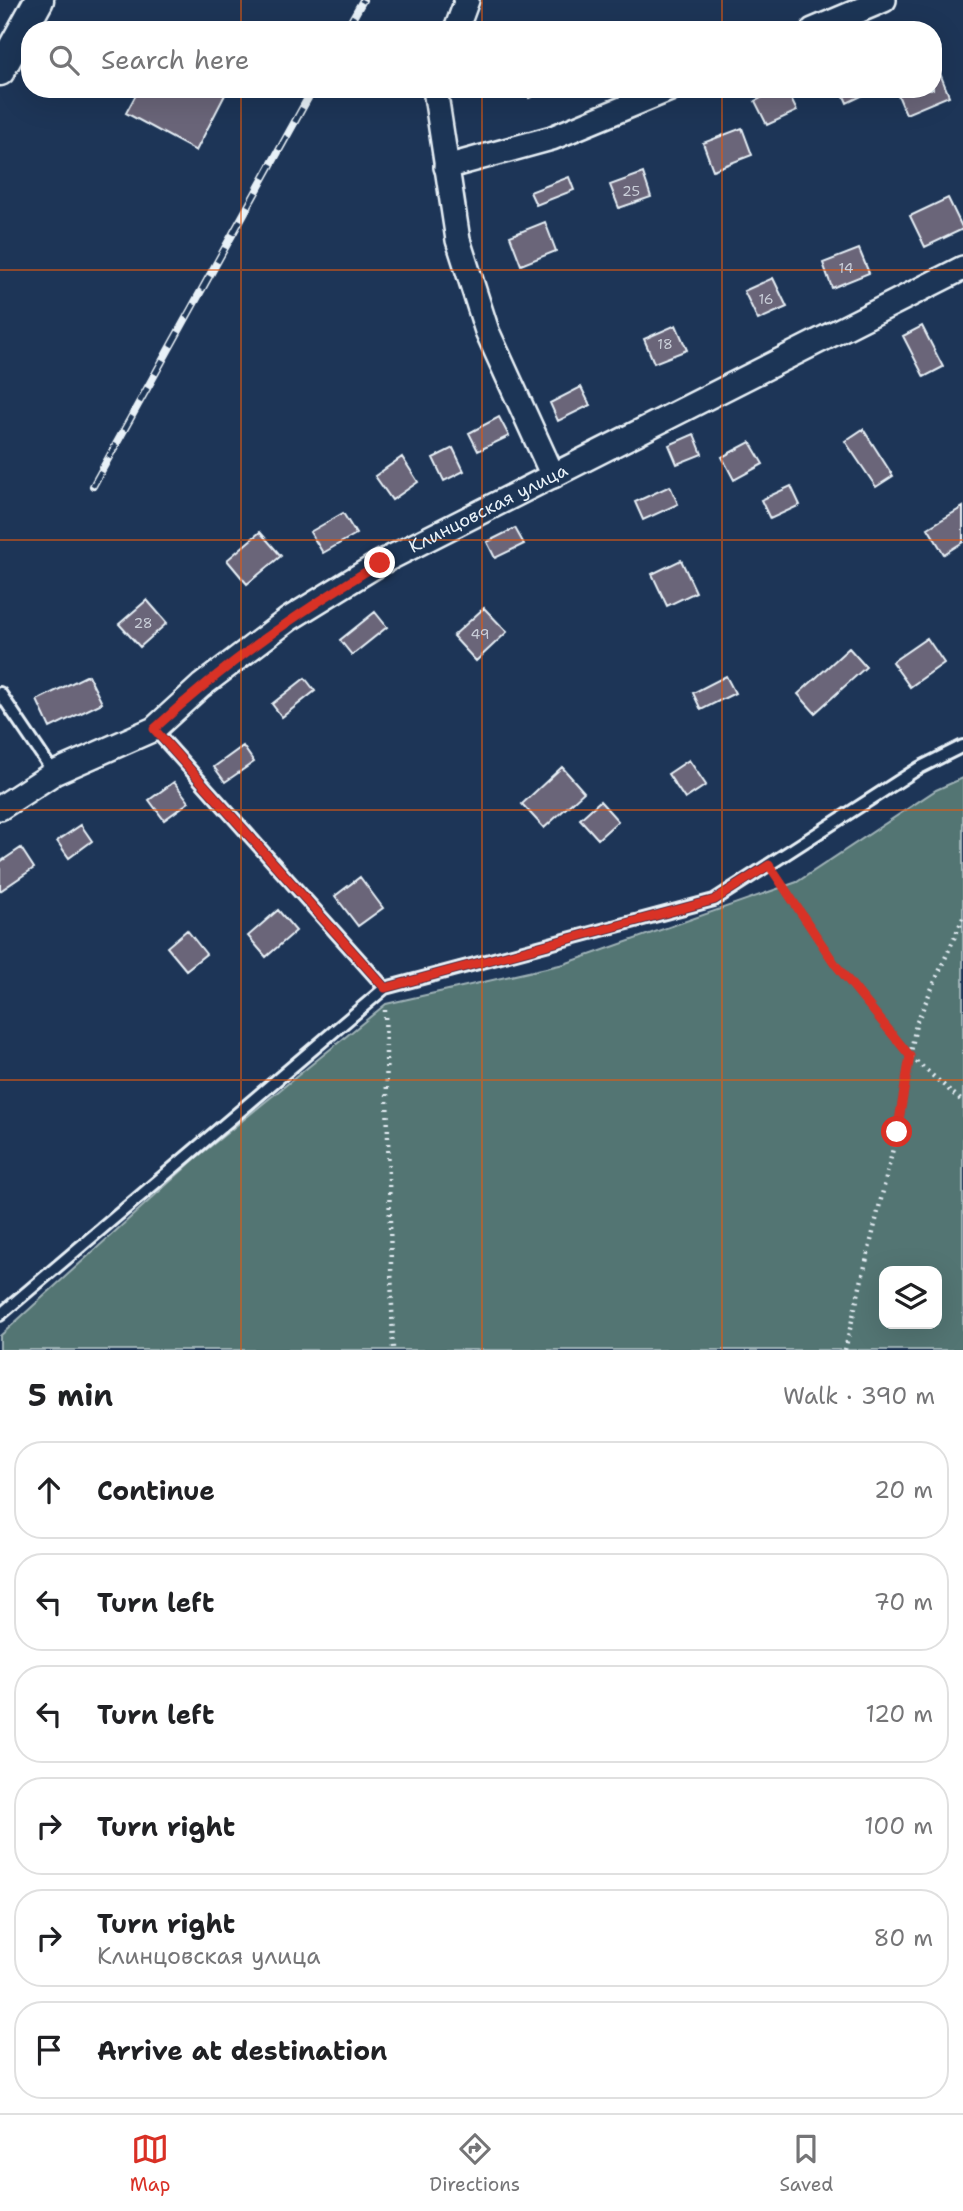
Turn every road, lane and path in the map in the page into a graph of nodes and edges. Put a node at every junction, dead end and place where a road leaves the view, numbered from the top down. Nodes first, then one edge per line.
1 (39, 0) edge
2 (467, 0) edge
3 (884, 0) edge
4 (27, 21) edge
5 (459, 21) edge
6 (834, 21) edge
7 (21, 33) edge
8 (0, 71) edge
9 (436, 98) edge
10 (648, 98) edge
11 (446, 167) junction
12 (963, 268) edge
13 (553, 476) junction
14 (0, 693) edge
15 (154, 729) junction
16 (963, 746) edge
17 (54, 773) junction
18 (0, 808) edge
19 (769, 865) junction
20 (963, 918) edge
21 (385, 988) junction
22 (910, 1056) junction
23 (963, 1102) edge
24 (0, 1315) edge
25 (393, 1350) edge
26 (845, 1350) edge

1 - 4 street
2 - 5 street
3 - 6 street
7 - 8 street
9 - 11 street
10 - 11 street
11 - 13 street
12 - 13 street, Клинцовская улица
13 - 15 street, Клинцовская улица
14 - 17 lane
15 - 17 street, Клинцовская улица
15 - 21 lane
16 - 19 lane
17 - 18 street, Клинцовская улица
19 - 21 lane
19 - 22 path
20 - 22 path
21 - 24 lane
21 - 25 path
22 - 23 path
22 - 26 path

